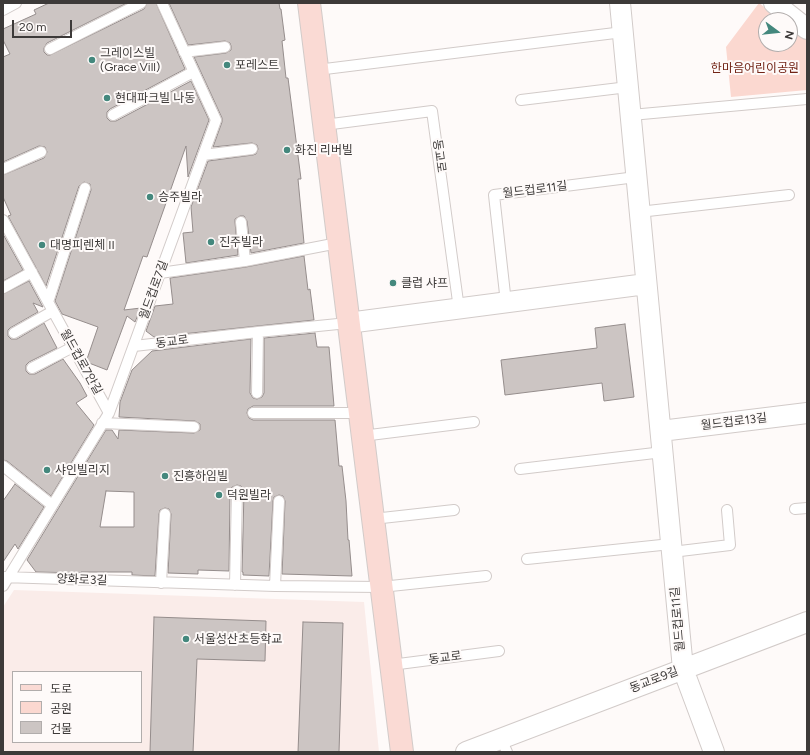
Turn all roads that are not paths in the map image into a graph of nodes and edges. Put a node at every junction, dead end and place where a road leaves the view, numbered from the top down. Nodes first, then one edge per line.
1 (16, 3) edge
2 (141, 3) edge
3 (162, 3) edge
4 (309, 3) edge
5 (620, 3) edge
6 (774, 3) edge
7 (3, 10) edge
8 (807, 29) edge
9 (624, 32) junction
10 (225, 48) dead end
11 (50, 49) dead end
12 (184, 52) junction
13 (318, 70) junction
14 (193, 72) junction
15 (628, 88) junction
16 (807, 99) edge
17 (521, 100) dead end
18 (113, 115) dead end
19 (631, 115) junction
20 (324, 125) junction
21 (252, 150) dead end
22 (41, 152) dead end
23 (203, 156) junction
24 (3, 169) edge
25 (636, 177) junction
26 (85, 188) dead end
27 (789, 195) dead end
28 (640, 212) junction
29 (3, 220) edge
30 (241, 222) dead end
31 (338, 243) junction
32 (245, 261) junction
33 (32, 272) junction
34 (160, 273) junction
35 (646, 284) junction
36 (3, 288) edge
37 (506, 303) junction
38 (50, 306) junction
39 (459, 309) junction
40 (348, 323) junction
41 (258, 332) junction
42 (14, 333) dead end
43 (134, 346) junction
44 (73, 347) junction
45 (32, 368) dead end
46 (257, 393) dead end
47 (109, 413) junction
48 (253, 413) dead end
49 (360, 413) junction
50 (807, 413) edge
51 (474, 422) dead end
52 (102, 423) junction
53 (194, 427) dead end
54 (661, 431) junction
55 (362, 436) junction
56 (663, 452) junction
57 (3, 466) edge
58 (520, 469) dead end
59 (237, 491) dead end
60 (279, 501) dead end
61 (52, 505) junction
62 (807, 508) edge
63 (795, 509) dead end
64 (454, 510) dead end
65 (726, 510) dead end
66 (165, 514) dead end
67 (373, 519) junction
68 (672, 548) junction
69 (527, 559) dead end
70 (486, 576) dead end
71 (5, 580) edge
72 (161, 583) junction
73 (234, 585) junction
74 (275, 586) junction
75 (381, 587) junction
76 (807, 622) edge
77 (500, 651) dead end
78 (391, 665) junction
79 (683, 669) junction
80 (504, 745) edge
81 (402, 752) edge
82 (466, 752) edge
83 (714, 752) edge

1 - 7 lane
2 - 11 lane
3 - 12 lane, 월드컵로7길
4 - 13 street
5 - 9 street, 월드컵로11길
6 - 8 street
9 - 13 lane
9 - 15 street, 월드컵로11길
10 - 12 lane
12 - 14 lane, 월드컵로7길
13 - 20 street
14 - 18 lane
14 - 23 lane, 월드컵로7길
15 - 17 lane
15 - 19 street, 월드컵로11길
16 - 19 lane
19 - 25 street, 월드컵로11길
20 - 31 street
20 - 39 lane, 동교로
21 - 23 lane
22 - 24 lane
23 - 34 lane, 월드컵로7길
25 - 28 street, 월드컵로11길
25 - 37 lane, 월드컵로11길
26 - 38 lane
27 - 28 lane
28 - 35 street, 월드컵로11길
29 - 33 lane, 월드컵로7안길
30 - 32 lane
31 - 32 lane
31 - 40 street
32 - 34 lane
33 - 36 lane
33 - 38 lane, 월드컵로7안길
34 - 43 lane, 월드컵로7길
35 - 37 street
35 - 54 street, 월드컵로11길
37 - 39 street
38 - 42 lane
38 - 44 lane, 월드컵로7안길
39 - 40 street
40 - 41 lane, 동교로
40 - 49 street
41 - 43 lane, 동교로
41 - 46 lane
43 - 47 lane, 월드컵로7길
44 - 45 lane
44 - 47 lane, 월드컵로7안길
47 - 52 lane, 월드컵로7길
48 - 49 lane
49 - 55 street
50 - 54 street, 월드컵로13길
51 - 55 lane
52 - 53 lane
52 - 61 lane, 월드컵로7길
54 - 56 street, 월드컵로11길
55 - 67 street
56 - 58 lane
56 - 68 street, 월드컵로11길
57 - 61 lane
59 - 73 lane
60 - 74 lane
61 - 71 lane, 월드컵로7길
62 - 63 lane
64 - 67 lane
65 - 68 lane
66 - 72 lane
67 - 75 street
68 - 69 lane
68 - 79 street, 월드컵로11길
70 - 75 lane
71 - 72 lane, 양화로3길
72 - 73 lane, 양화로3길
73 - 74 lane, 양화로3길
74 - 75 lane, 양화로3길
75 - 78 street
76 - 79 street, 동교로9길
77 - 78 lane, 동교로
78 - 81 street
79 - 80 street, 동교로9길
79 - 83 street, 월드컵로11길
80 - 82 street, 동교로9길

